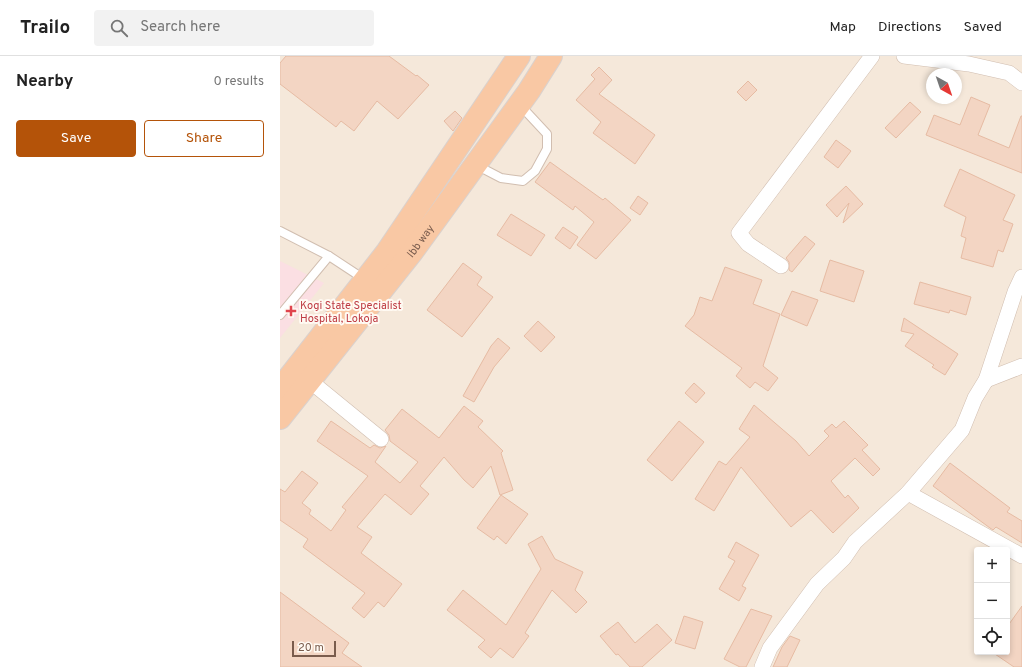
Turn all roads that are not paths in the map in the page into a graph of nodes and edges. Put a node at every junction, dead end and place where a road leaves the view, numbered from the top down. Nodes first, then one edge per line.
1 (519, 56) edge
2 (551, 56) edge
3 (872, 56) edge
4 (904, 56) edge
5 (1022, 83) edge
6 (519, 104) junction
7 (475, 164) junction
8 (280, 231) edge
9 (329, 256) junction
10 (781, 266) dead end
11 (1022, 277) edge
12 (373, 285) junction
13 (280, 315) edge
14 (1022, 366) edge
15 (986, 380) junction
16 (310, 381) junction
17 (280, 390) edge
18 (280, 418) edge
19 (381, 439) dead end
20 (908, 493) junction
21 (1022, 556) edge
22 (762, 667) edge

1 - 12 highway
2 - 6 highway, Ibb way
3 - 10 street
4 - 5 street
6 - 7 highway, Ibb way
6 - 7 lane
7 - 12 highway, Ibb way
8 - 9 lane
9 - 12 lane
9 - 13 lane
11 - 15 street
12 - 16 highway, Ibb way
12 - 17 highway
14 - 15 street
15 - 20 street
16 - 18 highway, Ibb way
16 - 19 street
20 - 21 street
20 - 22 street

